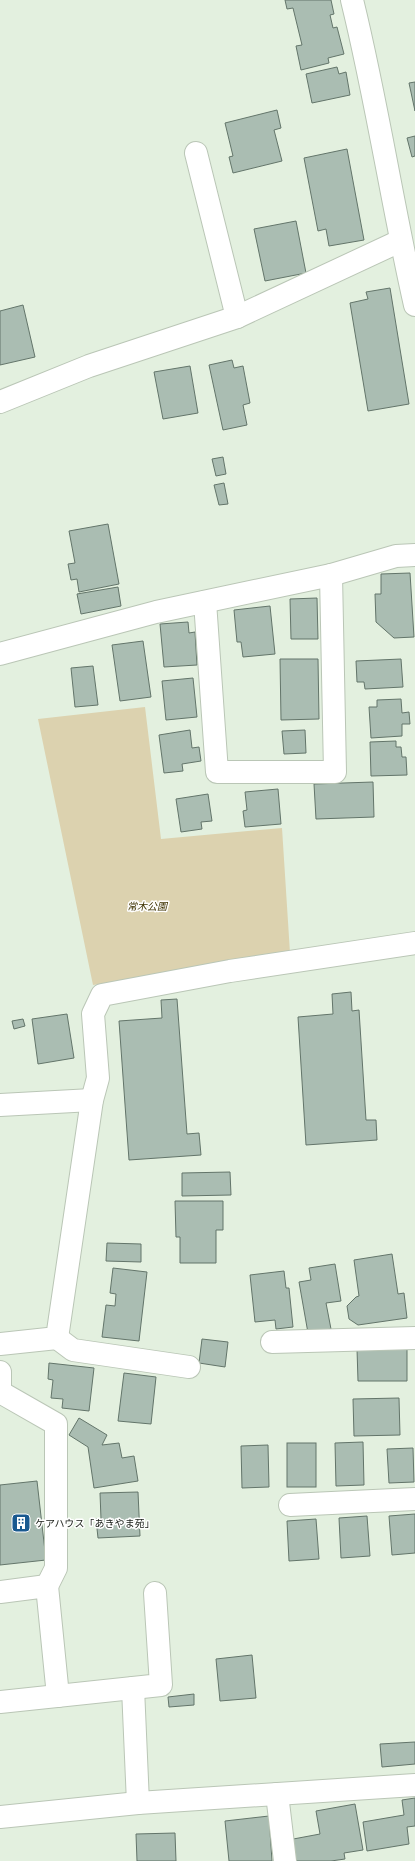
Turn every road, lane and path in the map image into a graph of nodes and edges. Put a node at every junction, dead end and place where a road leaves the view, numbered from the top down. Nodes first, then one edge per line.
1 (352, 0) edge
2 (196, 153) dead end
3 (400, 241) junction
4 (415, 305) edge
5 (237, 317) junction
6 (0, 402) edge
7 (415, 555) edge
8 (331, 575) junction
9 (205, 602) junction
10 (0, 654) edge
11 (415, 944) edge
12 (92, 1100) junction
13 (0, 1105) edge
14 (57, 1338) junction
15 (415, 1338) edge
16 (272, 1342) dead end
17 (0, 1344) edge
18 (189, 1367) dead end
19 (0, 1372) edge
20 (415, 1499) edge
21 (290, 1505) dead end
22 (47, 1586) junction
23 (0, 1592) edge
24 (155, 1593) dead end
25 (134, 1688) junction
26 (58, 1696) junction
27 (0, 1702) edge
28 (415, 1785) edge
29 (277, 1794) junction
30 (138, 1803) junction
31 (0, 1817) edge
32 (285, 1861) edge

1 - 3 street
2 - 5 street
3 - 4 street
3 - 5 street
5 - 6 street
7 - 8 street
8 - 9 street
8 - 9 street
9 - 10 street
11 - 12 street
12 - 13 street
12 - 14 street
14 - 17 street
14 - 18 street
15 - 16 street
19 - 22 street
20 - 21 street
22 - 23 street
22 - 26 street
24 - 25 street
25 - 26 street
25 - 30 street
26 - 27 street
28 - 29 street
29 - 30 street
29 - 32 street
30 - 31 street

